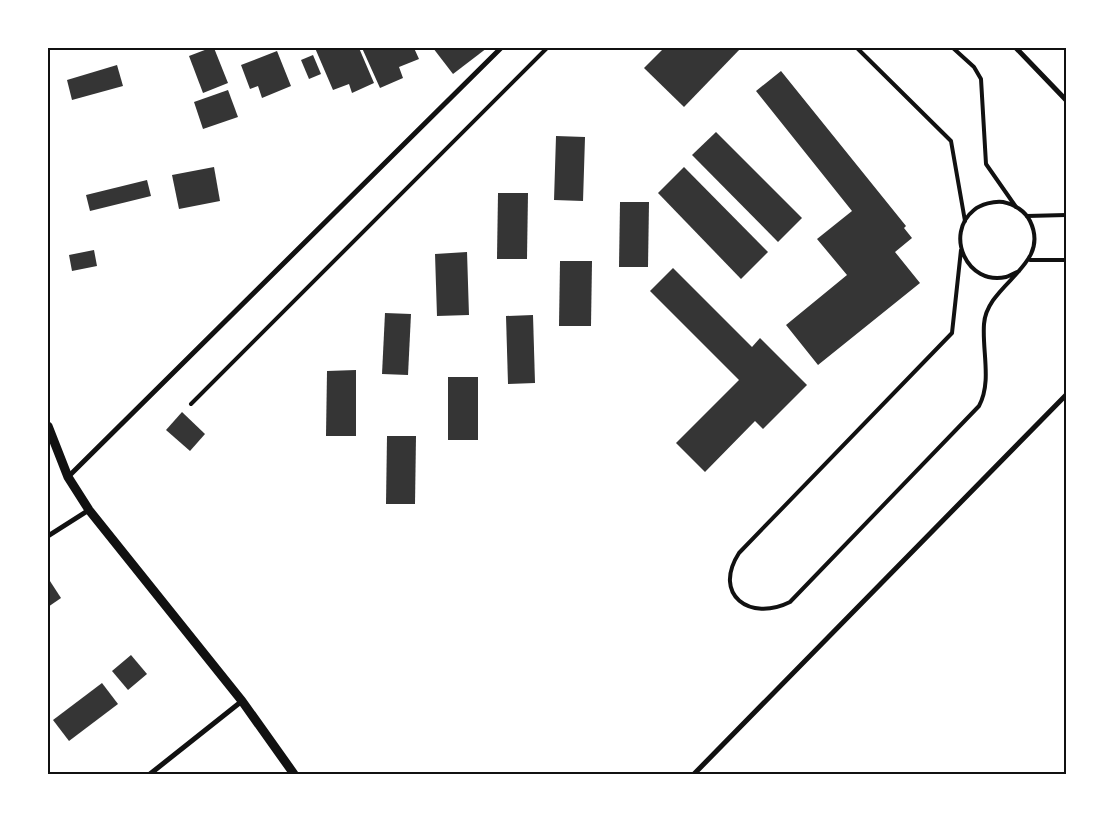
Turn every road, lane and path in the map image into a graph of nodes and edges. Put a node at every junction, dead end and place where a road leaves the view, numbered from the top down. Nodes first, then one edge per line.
1 (501, 48) edge
2 (547, 48) edge
3 (857, 48) edge
4 (953, 48) edge
5 (1016, 48) edge
6 (1066, 100) edge
7 (1016, 207) junction
8 (1066, 215) edge
9 (1027, 216) junction
10 (965, 221) junction
11 (960, 250) junction
12 (1030, 260) junction
13 (1066, 260) edge
14 (1020, 271) junction
15 (1066, 395) edge
16 (191, 404) dead end
17 (48, 426) edge
18 (68, 477) junction
19 (89, 510) junction
20 (48, 536) edge
21 (242, 701) junction
22 (150, 774) edge
23 (294, 774) edge
24 (694, 774) edge

1 - 18 street
2 - 16 lane
3 - 10 lane
4 - 7 lane
5 - 6 street
7 - 9 lane
7 - 10 lane
8 - 9 lane
9 - 12 lane
10 - 11 lane
11 - 14 lane
11 - 14 lane
12 - 13 lane
12 - 14 lane
15 - 24 street
17 - 18 street
18 - 19 street
19 - 20 street
19 - 21 street
21 - 22 street
21 - 23 street

